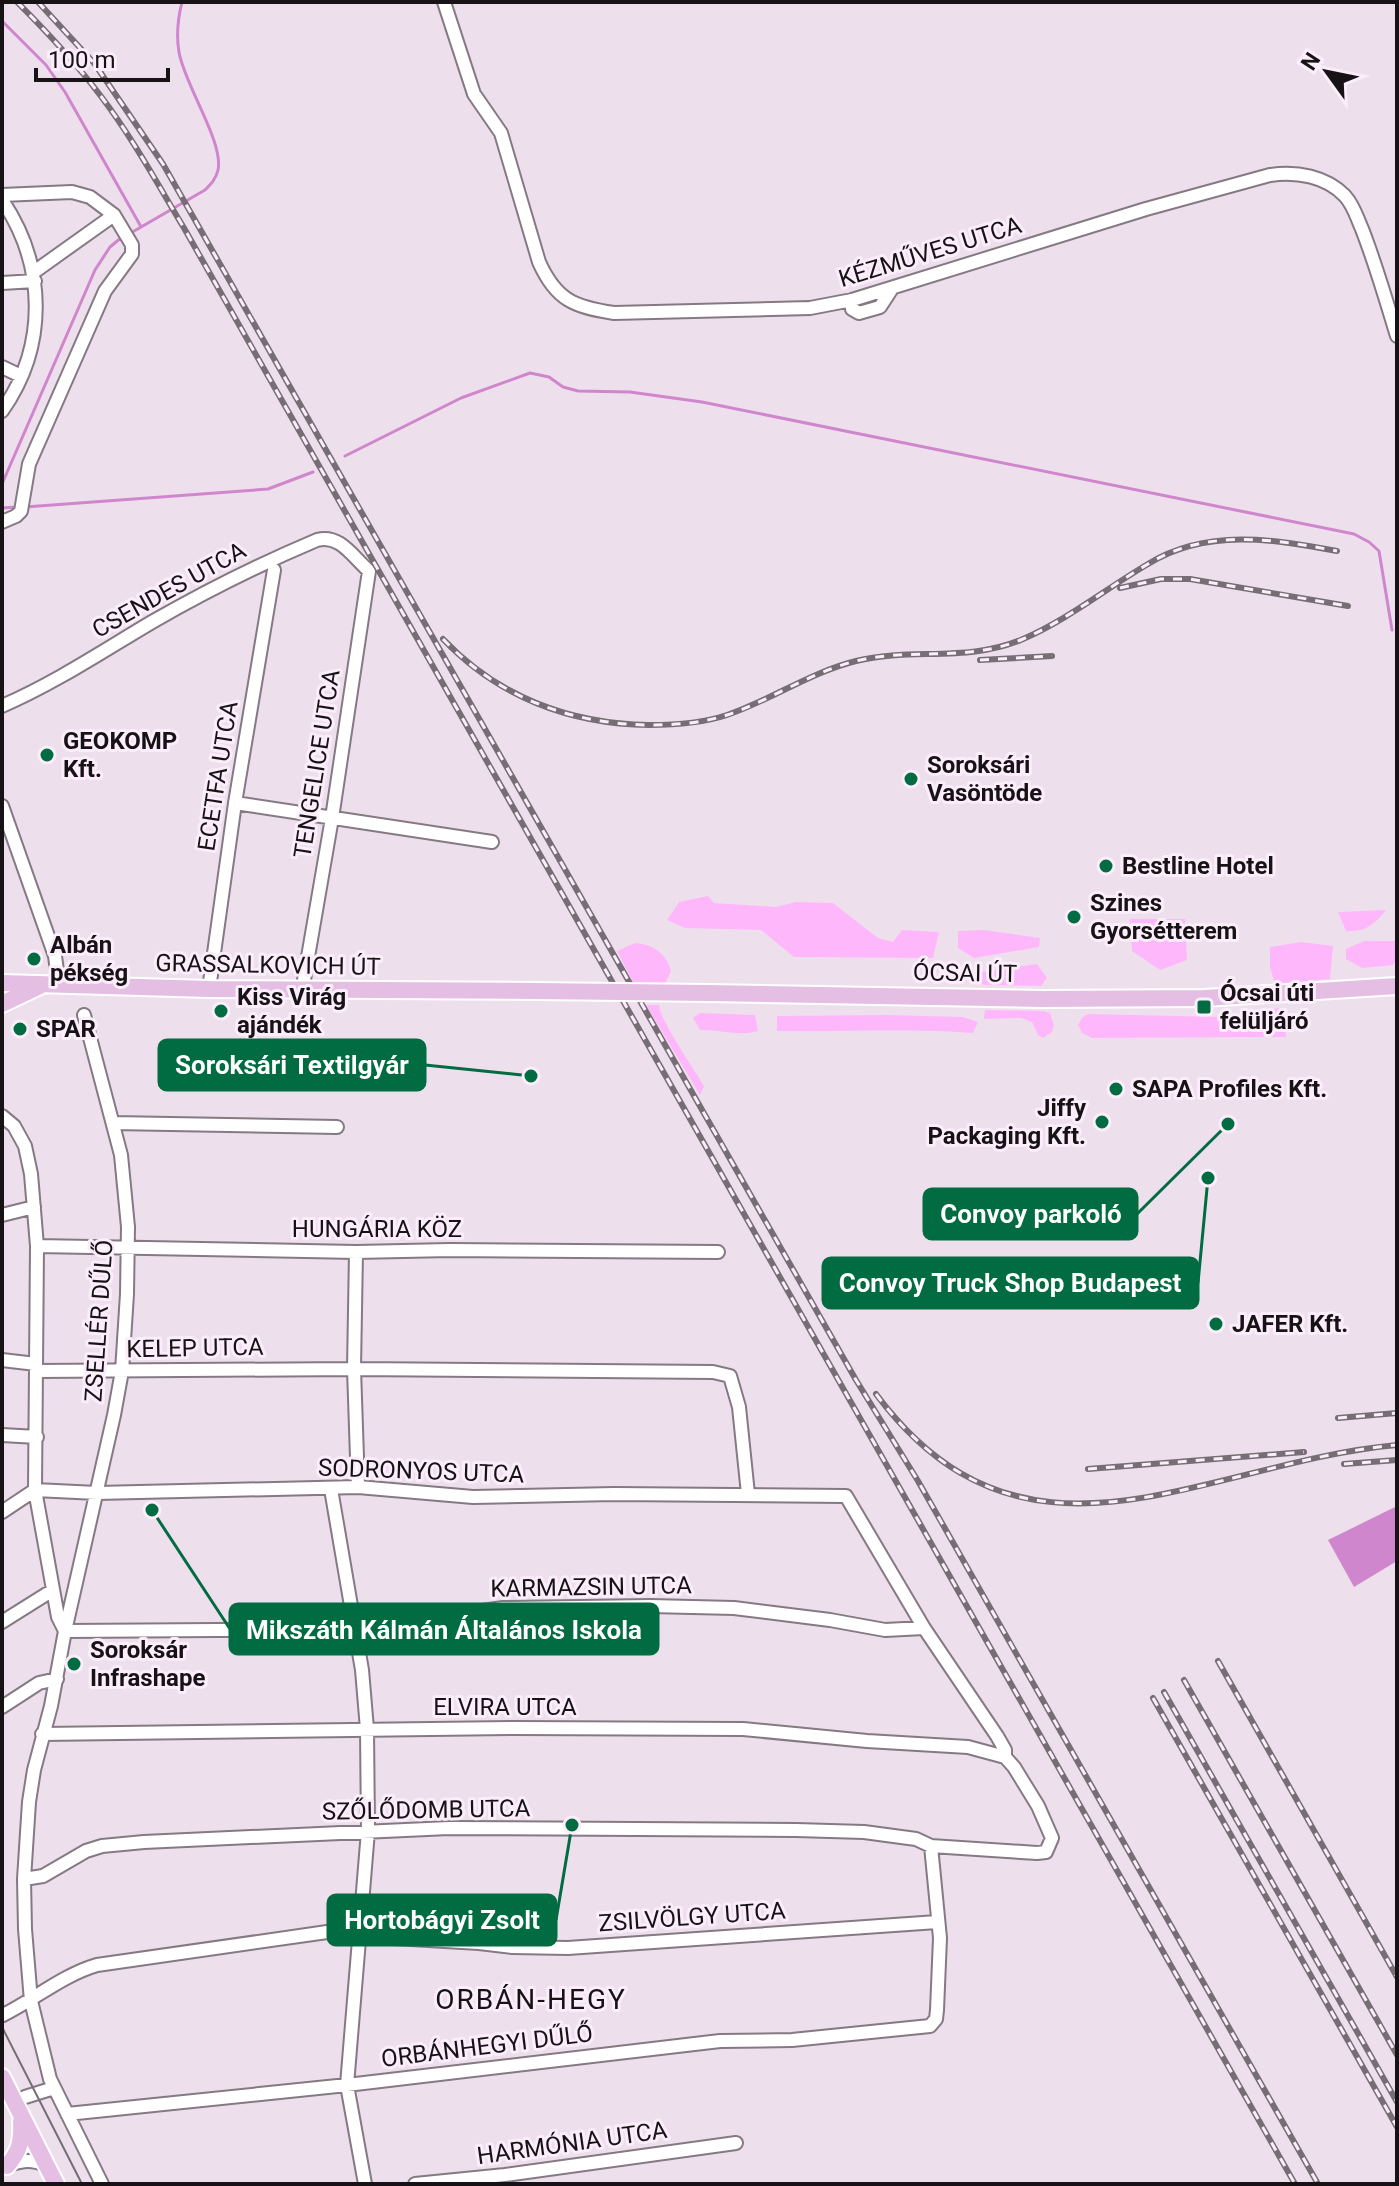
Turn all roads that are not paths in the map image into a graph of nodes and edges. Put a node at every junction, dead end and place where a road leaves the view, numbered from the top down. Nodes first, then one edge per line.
1 (444, 2) edge
2 (2, 198) edge
3 (118, 220) junction
4 (34, 276) junction
5 (2, 283) edge
6 (1397, 336) edge
7 (2, 367) edge
8 (21, 376) junction
9 (2, 411) edge
10 (2, 522) edge
11 (357, 560) joint
12 (274, 570) dead end
13 (2, 706) edge
14 (235, 803) junction
15 (2, 806) edge
16 (332, 818) junction
17 (492, 842) dead end
18 (304, 980) dead end
19 (2, 983) edge
20 (50, 986) junction
21 (1397, 986) edge
22 (209, 989) junction
23 (533, 991) joint
24 (2, 1004) edge
25 (84, 1015) dead end
26 (2, 1116) edge
27 (113, 1123) junction
28 (337, 1127) dead end
29 (34, 1207) junction
30 (2, 1215) edge
31 (37, 1246) junction
32 (127, 1249) junction
33 (356, 1252) junction
34 (718, 1252) dead end
35 (2, 1360) edge
36 (36, 1367) junction
37 (354, 1369) junction
38 (122, 1371) junction
39 (2, 1435) edge
40 (37, 1437) junction
41 (358, 1487) junction
42 (331, 1489) junction
43 (35, 1490) junction
44 (97, 1493) junction
45 (748, 1494) junction
46 (2, 1512) edge
47 (53, 1590) junction
48 (2, 1622) edge
49 (924, 1628) junction
50 (355, 1629) junction
51 (65, 1631) junction
52 (57, 1679) junction
53 (2, 1707) edge
54 (367, 1729) junction
55 (42, 1734) junction
56 (1005, 1757) junction
57 (368, 1831) junction
58 (931, 1846) junction
59 (24, 1879) junction
60 (937, 1922) junction
61 (360, 1936) junction
62 (31, 2001) junction
63 (3, 2015) edge
64 (5, 2083) edge
65 (347, 2085) junction
66 (54, 2088) junction
67 (21, 2108) junction
68 (67, 2114) junction
69 (32, 2139) junction
70 (736, 2143) dead end
71 (11, 2165) edge
72 (46, 2165) junction
73 (56, 2184) edge
74 (102, 2184) edge
75 (365, 2184) edge
76 (415, 2184) edge

1 - 6 street, KÉZMŰVES UTCA
2 - 3 street
2 - 4 street
3 - 4 street
3 - 10 street
4 - 5 street
4 - 8 street
7 - 8 street
8 - 9 street
11 - 13 street, CSENDES UTCA
11 - 16 street, TENGELICE UTCA
12 - 14 street, ECETFA UTCA
14 - 16 street
14 - 22 street, ECETFA UTCA
15 - 20 street
16 - 17 street
16 - 18 street, TENGELICE UTCA
19 - 20 main road, GRASSALKOVICH ÚT
20 - 22 main road, GRASSALKOVICH ÚT
20 - 24 main road
21 - 23 main road, ÓCSAI ÚT, bridge
22 - 23 main road, GRASSALKOVICH ÚT
25 - 27 street, ZSELLÉR DŰLŐ
26 - 29 street
27 - 28 street
27 - 32 street, ZSELLÉR DŰLŐ
29 - 30 street
29 - 31 street
31 - 32 street, HUNGÁRIA KÖZ
31 - 36 street
32 - 33 street, HUNGÁRIA KÖZ
32 - 38 street, ZSELLÉR DŰLŐ
33 - 34 street, HUNGÁRIA KÖZ
33 - 37 street
35 - 36 street, KELEP UTCA
36 - 38 street, KELEP UTCA
36 - 40 street
37 - 38 street, KELEP UTCA
37 - 41 street
37 - 45 street, KELEP UTCA
38 - 44 street, ZSELLÉR DŰLŐ
39 - 40 street
40 - 43 street
41 - 42 street, SODRONYOS UTCA
41 - 45 street, SODRONYOS UTCA
42 - 44 street, SODRONYOS UTCA
42 - 50 street
43 - 44 street, SODRONYOS UTCA
43 - 46 street
43 - 47 street
44 - 51 street, ZSELLÉR DŰLŐ
45 - 49 street, SODRONYOS UTCA
47 - 48 street
47 - 51 street
49 - 50 street, KARMAZSIN UTCA
49 - 56 street
50 - 51 street, KARMAZSIN UTCA
50 - 54 street
51 - 52 street, ZSELLÉR DŰLŐ
52 - 53 street
52 - 55 street, ZSELLÉR DŰLŐ
54 - 55 street, ELVIRA UTCA
54 - 56 street, ELVIRA UTCA
54 - 57 street
55 - 59 street, ZSELLÉR DŰLŐ
56 - 58 street, SZŐLŐDOMB UTCA
57 - 58 street, SZŐLŐDOMB UTCA
57 - 59 street, SZŐLŐDOMB UTCA
57 - 61 street
58 - 60 street
59 - 62 street, ZSELLÉR DŰLŐ
60 - 61 street, ZSILVÖLGY UTCA
60 - 65 street, ORBÁNHEGYI DŰLŐ
61 - 62 street, ZSILVÖLGY UTCA
61 - 65 street
62 - 63 street, ZSILVÖLGY UTCA
62 - 66 street, ZSELLÉR DŰLŐ
64 - 67 main road
65 - 68 street, ORBÁNHEGYI DŰLŐ
65 - 75 street
66 - 67 street
66 - 68 street, ZSELLÉR DŰLŐ
67 - 69 main road
67 - 71 main road
68 - 74 street, ZSELLÉR DŰLŐ
69 - 71 street
69 - 72 main road
70 - 76 street, HARMÓNIA UTCA
71 - 72 street
72 - 73 main road

